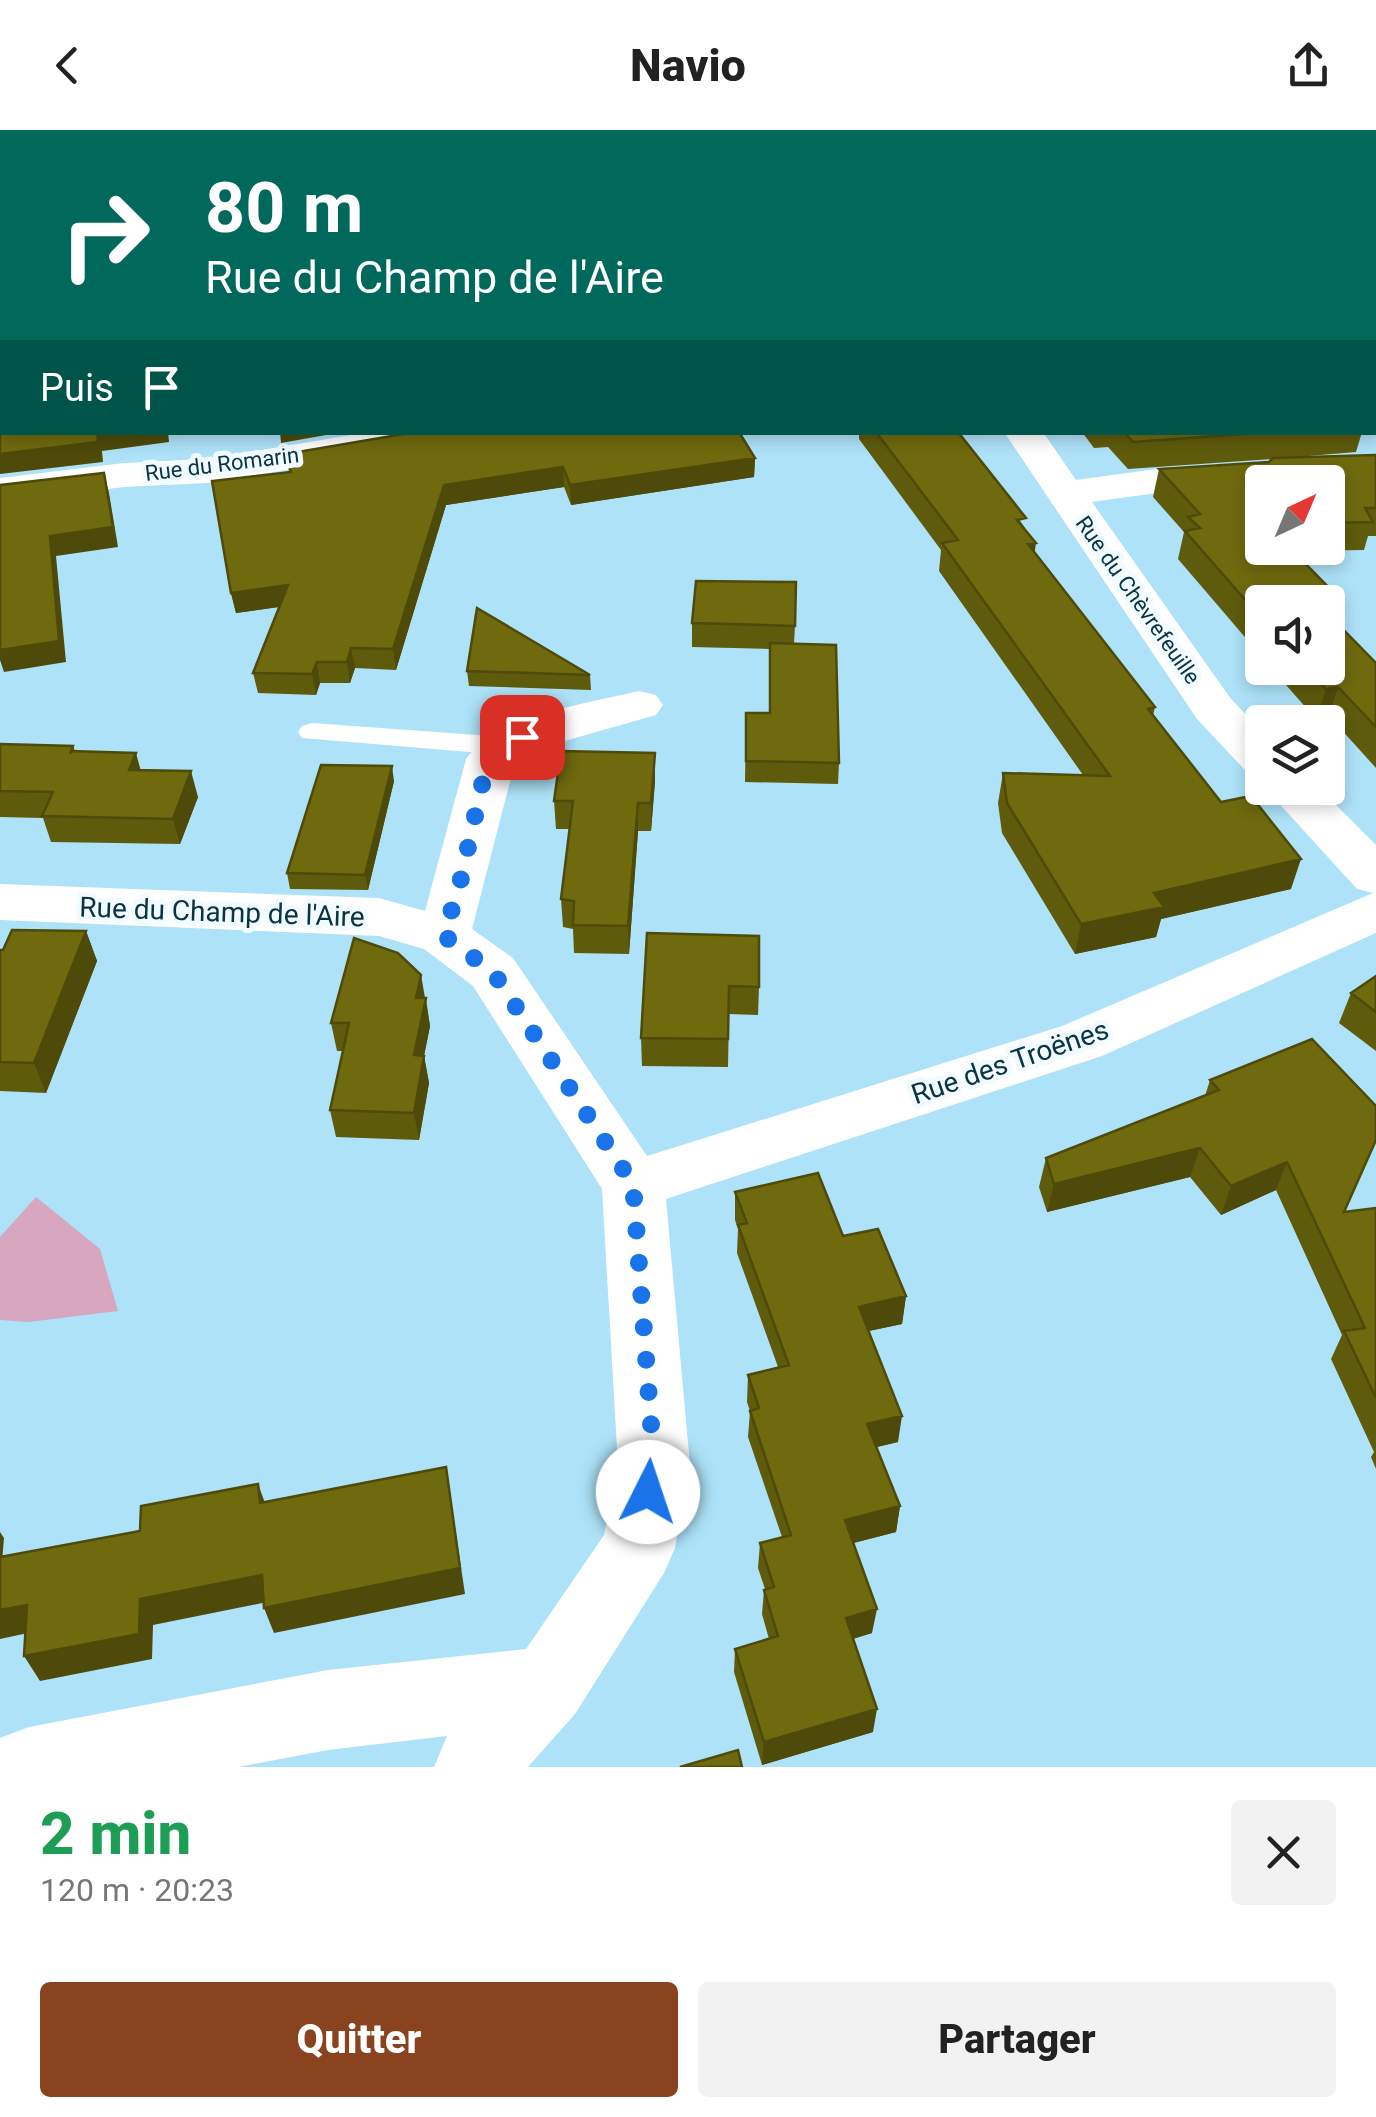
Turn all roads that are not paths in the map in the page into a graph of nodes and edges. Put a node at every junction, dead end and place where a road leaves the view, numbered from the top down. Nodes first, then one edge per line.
1 (425, 435) edge
2 (1025, 435) edge
3 (1376, 467) edge
4 (0, 490) edge
5 (1064, 494) junction
6 (640, 706) dead end
7 (312, 732) dead end
8 (1245, 742) edge
9 (506, 746) junction
10 (1307, 805) edge
11 (1376, 876) edge
12 (0, 902) edge
13 (1376, 910) edge
14 (443, 935) junction
15 (633, 1184) junction
16 (548, 1686) junction
17 (29, 1767) edge
18 (474, 1767) edge

1 - 4 street, Rue du Romarin
2 - 5 street, Rue du Chèvrefeuille
3 - 5 street
5 - 8 street, Rue du Chèvrefeuille
6 - 9 street
7 - 9 lane
9 - 14 street
10 - 11 street
12 - 14 street, Rue du Champ de l'Aire
13 - 15 street, Rue des Troënes
14 - 15 street, Rue du Champ de l'Aire
15 - 16 street, Rue du Champ de l'Aire
16 - 17 street
16 - 18 street, Rue du Champ de l'Aire

